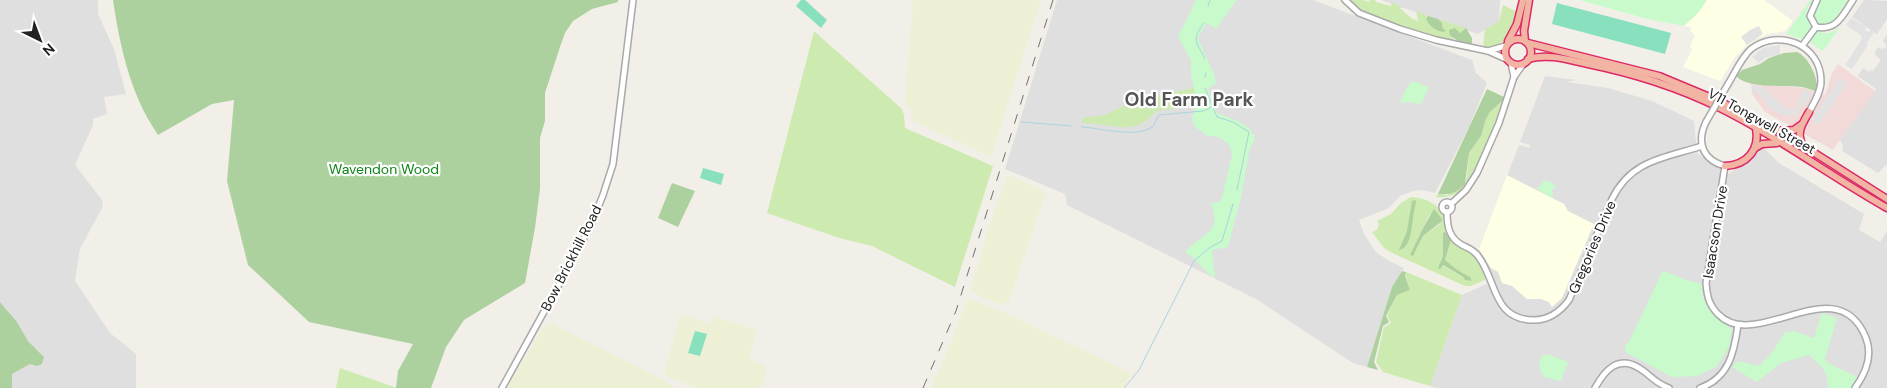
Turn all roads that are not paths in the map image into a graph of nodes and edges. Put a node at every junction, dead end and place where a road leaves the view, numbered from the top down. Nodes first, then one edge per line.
1 (633, 0) edge
2 (1344, 0) edge
3 (1817, 0) edge
4 (1852, 0) edge
5 (1526, 1) edge
6 (1524, 14) junction
7 (1816, 27) junction
8 (1527, 42) junction
9 (1507, 44) junction
10 (1802, 46) junction
11 (1488, 51) junction
12 (1509, 61) junction
13 (1526, 61) junction
14 (1514, 77) junction
15 (1808, 112) joint
16 (1802, 125) junction
17 (1756, 128) junction
18 (1780, 131) junction
19 (1781, 143) junction
20 (1802, 144) junction
21 (1702, 146) junction
22 (1755, 148) junction
23 (1725, 166) junction
24 (1887, 199) edge
25 (1451, 204) junction
26 (1887, 208) edge
27 (1447, 212) junction
28 (1738, 325) junction
29 (502, 388) edge
30 (1595, 388) edge
31 (1668, 388) edge
32 (1700, 388) edge
33 (1855, 388) edge

1 - 29 street, Bow Brickhill Road
2 - 11 street
3 - 7 street
4 - 7 street
5 - 6 highway
6 - 8 highway
6 - 9 highway
7 - 10 street
8 - 9 highway
8 - 13 highway
8 - 18 highway, V11 Tongwell Street
9 - 11 street
9 - 12 highway
10 - 15 street
10 - 21 street, bridge
11 - 12 street
12 - 13 highway
12 - 14 street
13 - 14 street
13 - 17 highway, V11 Tongwell Street
14 - 25 street
15 - 16 highway
16 - 18 highway
16 - 20 highway
17 - 19 highway, V11 Tongwell Street
17 - 22 highway
18 - 20 highway, V11 Tongwell Street
19 - 22 highway
19 - 26 highway, V11 Tongwell Street
20 - 24 highway, V11 Tongwell Street
21 - 23 street
21 - 27 street, Gregories Drive
22 - 23 highway
23 - 28 street, Isaacson Drive
25 - 27 street
25 - 27 street
28 - 32 street
28 - 33 street
30 - 31 street

